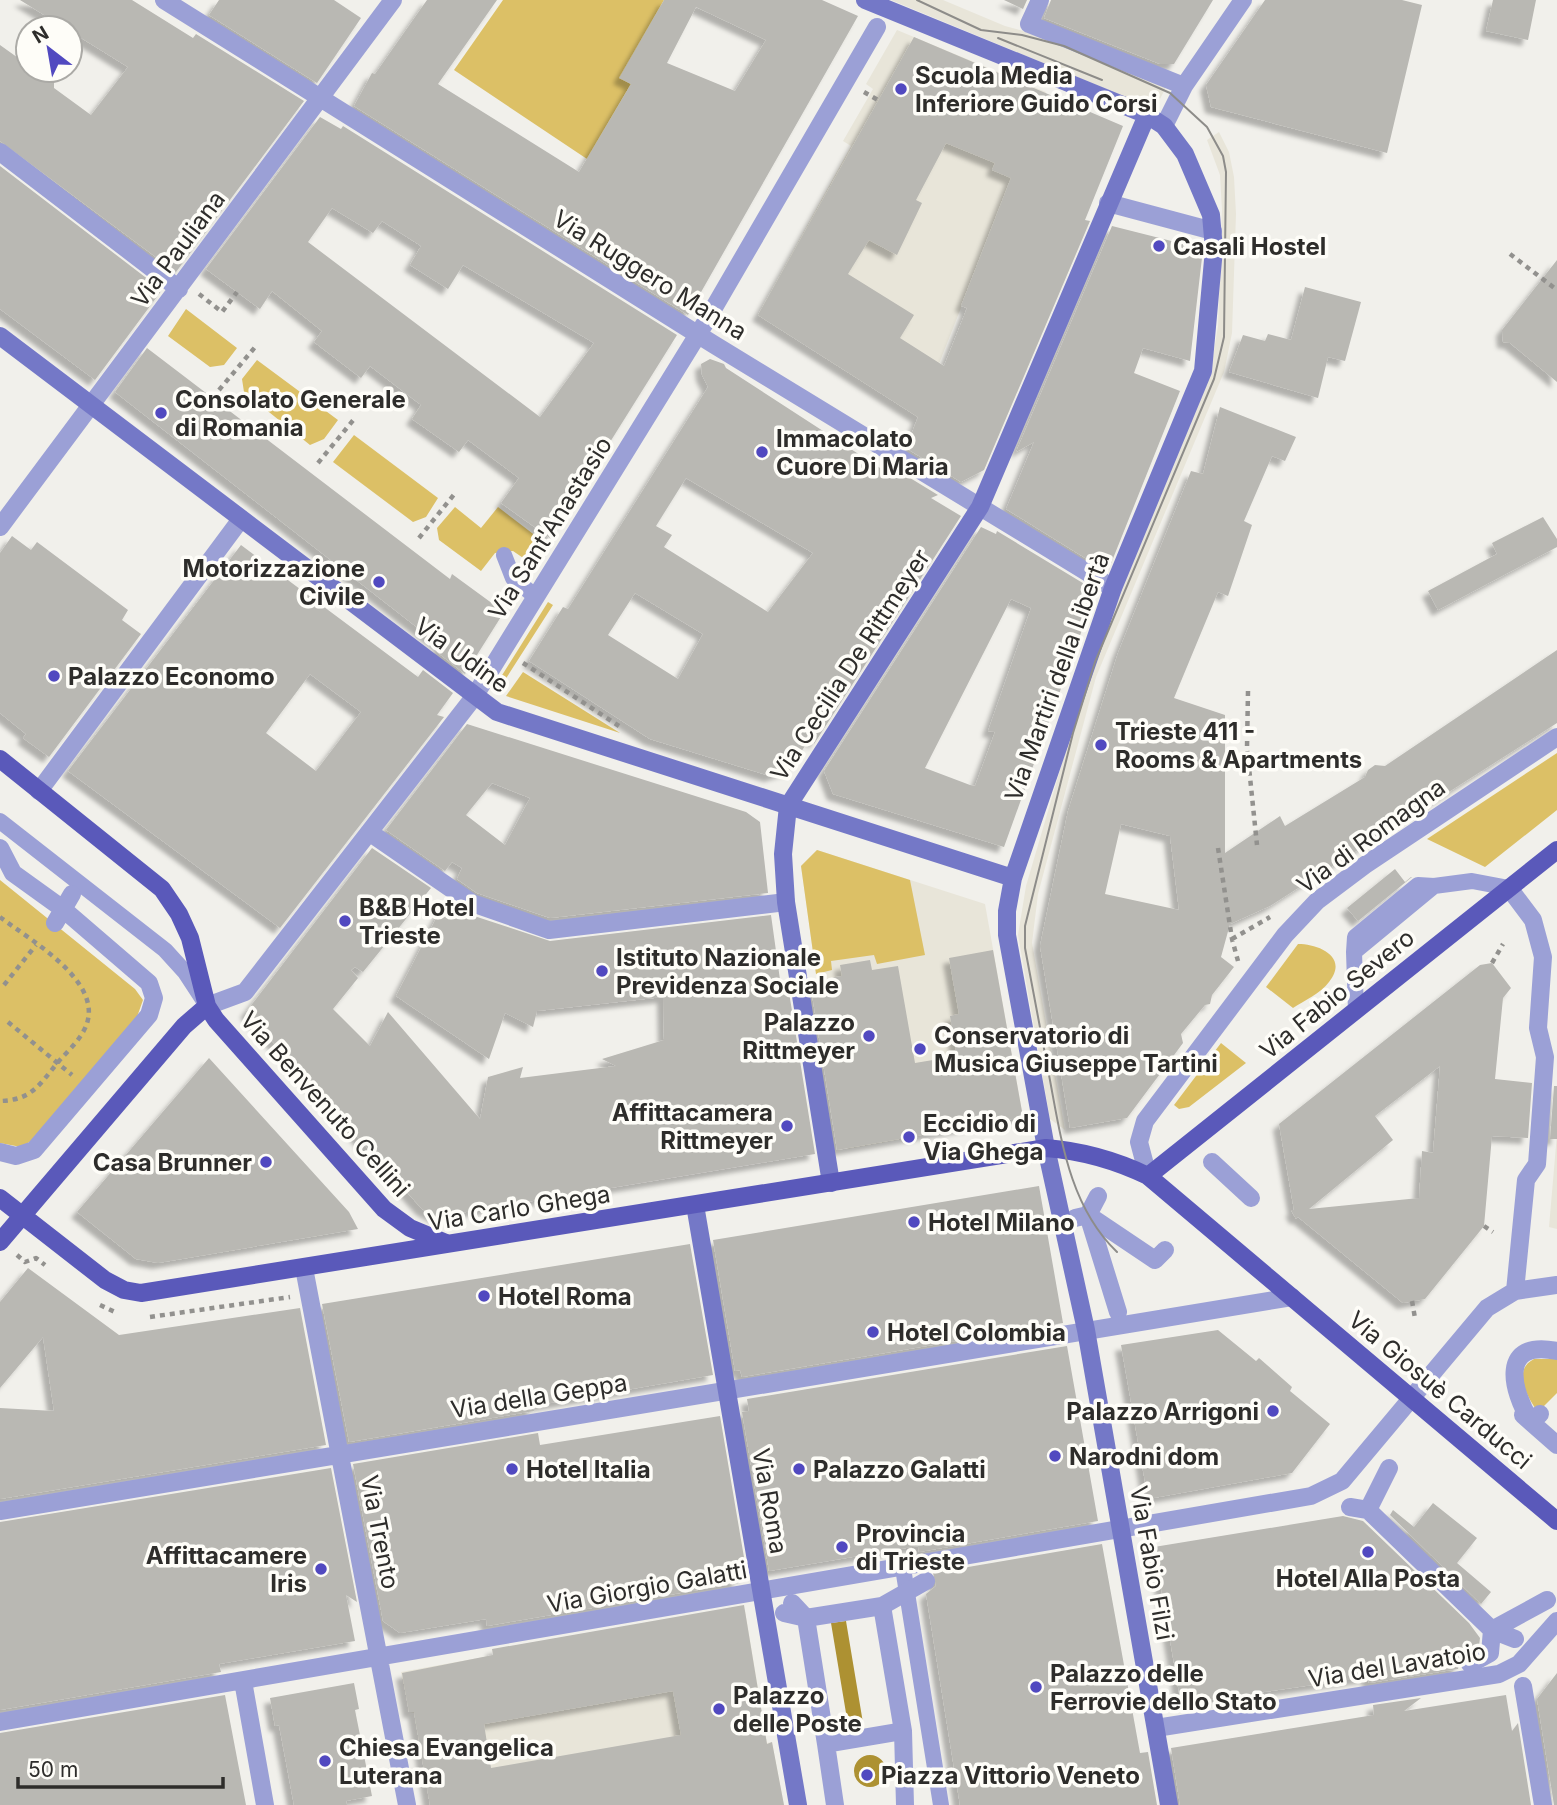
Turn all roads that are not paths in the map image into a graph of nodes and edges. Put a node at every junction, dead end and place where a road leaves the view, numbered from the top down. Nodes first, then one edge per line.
1 (164, 0) edge
2 (393, 0) edge
3 (865, 0) edge
4 (1040, 0) edge
5 (1243, 0) edge
6 (887, 9) junction
7 (1184, 86) junction
8 (321, 97) junction
9 (1147, 114) junction
10 (1164, 126) junction
11 (0, 152) edge
12 (1108, 203) junction
13 (1213, 231) junction
14 (179, 289) junction
15 (698, 335) junction
16 (0, 336) edge
17 (93, 405) junction
18 (981, 507) junction
19 (242, 519) junction
20 (0, 527) edge
21 (504, 555) dead end
22 (1113, 587) junction
23 (536, 597) junction
24 (474, 697) junction
25 (1557, 737) edge
26 (0, 759) edge
27 (38, 791) junction
28 (788, 806) junction
29 (0, 821) edge
30 (369, 832) junction
31 (0, 848) edge
32 (1557, 850) edge
33 (4, 868) edge
34 (1013, 878) junction
35 (1509, 888) junction
36 (786, 902) junction
37 (207, 1006) junction
38 (1356, 1011) junction
39 (1046, 1148) junction
40 (12, 1158) edge
41 (1212, 1162) dead end
42 (1149, 1176) junction
43 (831, 1183) junction
44 (1098, 1196) dead end
45 (0, 1198) edge
46 (1251, 1198) dead end
47 (695, 1205) junction
48 (23, 1215) junction
49 (1082, 1216) junction
50 (0, 1242) edge
51 (451, 1244) junction
52 (1164, 1250) dead end
53 (304, 1268) junction
54 (1557, 1285) edge
55 (1515, 1291) junction
56 (1292, 1297) junction
57 (1118, 1312) dead end
58 (1086, 1330) junction
59 (1557, 1351) edge
60 (726, 1390) junction
61 (1411, 1398) junction
62 (1507, 1400) dead end
63 (1547, 1430) edge
64 (340, 1454) junction
65 (1389, 1468) dead end
66 (1350, 1507) dead end
67 (1368, 1510) junction
68 (0, 1511) edge
69 (1557, 1521) edge
70 (1121, 1530) junction
71 (903, 1568) junction
72 (926, 1581) dead end
73 (761, 1592) junction
74 (906, 1592) junction
75 (1547, 1600) dead end
76 (882, 1606) junction
77 (788, 1608) dead end
78 (806, 1618) junction
79 (1557, 1621) edge
80 (1492, 1630) junction
81 (1516, 1639) dead end
82 (379, 1657) junction
83 (1470, 1664) dead end
84 (243, 1681) junction
85 (1523, 1686) dead end
86 (0, 1723) edge
87 (1156, 1728) junction
88 (903, 1731) junction
89 (825, 1744) junction
90 (265, 1805) edge
91 (407, 1805) edge
92 (798, 1805) edge
93 (835, 1805) edge
94 (904, 1805) edge
95 (941, 1805) edge
96 (1170, 1805) edge
97 (1543, 1805) edge

1 - 8 street, Via Ruggero Manna
2 - 8 street, Via Pauliana
3 - 6 main road, Via Martiri della Libertà
4 - 7 street
5 - 7 street
6 - 9 main road, Via Martiri della Libertà
6 - 15 street, Via Sant'Anastasio
7 - 10 street
8 - 14 street, Via Pauliana
8 - 15 street, Via Ruggero Manna
9 - 10 main road, Via Martiri della Libertà
9 - 12 main road, Via Cecilia De Rittmeyer
10 - 13 main road, Via Martiri della Libertà
11 - 14 street
12 - 13 street
12 - 18 main road, Via Cecilia De Rittmeyer
13 - 22 main road, Via Martiri della Libertà
14 - 17 street, Via Pauliana
15 - 18 street, Via Ruggero Manna
15 - 23 street, Via Sant'Anastasio
16 - 17 main road, Via Udine
17 - 19 main road, Via Udine
17 - 20 street, Via Pauliana
18 - 22 street, Via Ruggero Manna
18 - 28 main road, Via Cecilia De Rittmeyer
19 - 24 main road, Via Udine
19 - 27 street
21 - 23 lane
22 - 34 main road, Via Martiri della Libertà
23 - 24 street, Via Sant'Anastasio
24 - 28 main road, Via Udine
24 - 30 street, Via Sant'Anastasio
25 - 42 street, Via di Romagna
26 - 27 main road
27 - 37 main road
28 - 34 main road, Via Udine
28 - 36 main road, Via Cecilia De Rittmeyer
29 - 37 lane
30 - 36 street
30 - 37 street, Via Sant'Anastasio
31 - 33 street
32 - 35 main road, Via Fabio Severo
33 - 40 street
34 - 39 main road, Via Martiri della Libertà
35 - 38 main road, Via Fabio Severo
35 - 38 lane
35 - 55 street
36 - 43 main road, Via Cecilia De Rittmeyer
37 - 48 main road
37 - 51 main road, Via Benvenuto Cellini
38 - 42 main road, Via Fabio Severo
39 - 42 main road, Via Carlo Ghega
39 - 43 main road, Via Carlo Ghega
39 - 58 main road, Via Fabio Filzi
41 - 46 street
42 - 56 main road, Via Giosuè Carducci
43 - 47 main road, Via Carlo Ghega
44 - 49 street
45 - 48 main road, Via Carlo Ghega
47 - 51 main road, Via Carlo Ghega
47 - 60 main road, Via Roma
48 - 50 main road
48 - 53 main road, Via Carlo Ghega
49 - 52 street
49 - 57 street
51 - 53 main road, Via Carlo Ghega
53 - 64 street, Via Trento
54 - 55 street
55 - 61 street, Via Giorgio Galatti
56 - 58 street, Via della Geppa
56 - 61 main road, Via Giosuè Carducci
58 - 60 street, Via della Geppa
58 - 70 main road, Via Fabio Filzi
59 - 63 street
60 - 64 street, Via della Geppa
60 - 73 main road, Via Roma
61 - 69 main road, Via Giosuè Carducci
61 - 70 street, Via Giorgio Galatti
62 - 63 street
64 - 68 street, Via della Geppa
64 - 82 street, Via Trento
65 - 67 street
66 - 67 street
67 - 80 street
70 - 71 street, Via Giorgio Galatti
70 - 87 main road, Via Fabio Filzi
71 - 73 street, Via Giorgio Galatti
71 - 74 lane
72 - 74 street
73 - 82 street, Via Giorgio Galatti
73 - 92 main road, Via Roma
74 - 76 street
74 - 95 lane
75 - 80 street
76 - 78 street
76 - 88 street
77 - 78 street
78 - 89 street
79 - 87 street, Via del Lavatoio
80 - 81 street
80 - 83 street
82 - 84 street, Via Giorgio Galatti
82 - 91 street, Via Trento
84 - 86 street, Via Giorgio Galatti
84 - 90 street
85 - 97 street
87 - 96 main road, Via Fabio Filzi
88 - 89 street
88 - 94 street
89 - 93 street

